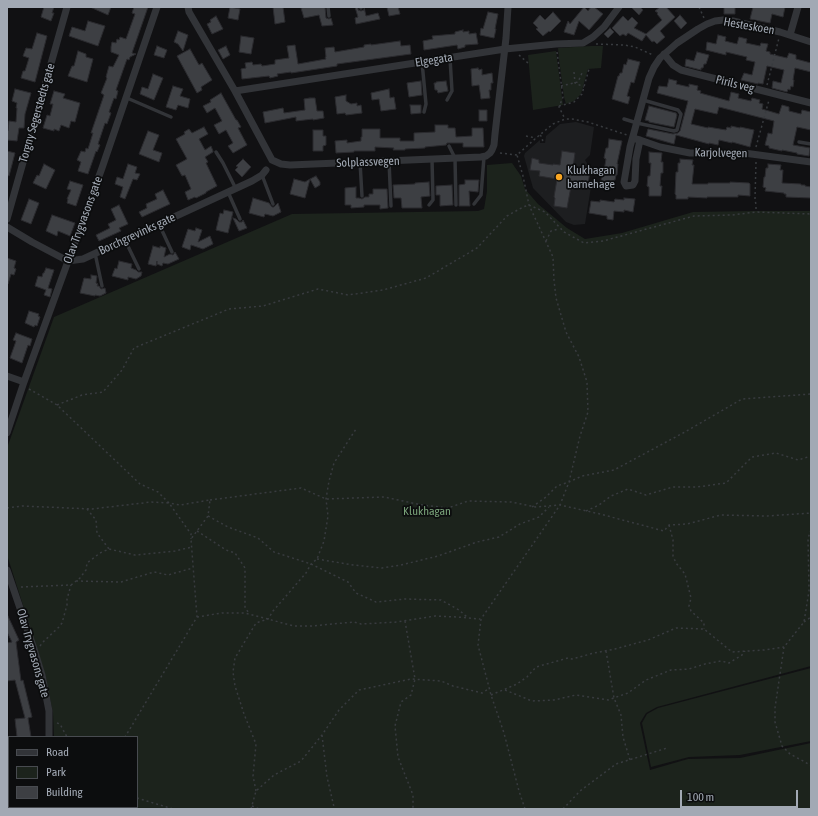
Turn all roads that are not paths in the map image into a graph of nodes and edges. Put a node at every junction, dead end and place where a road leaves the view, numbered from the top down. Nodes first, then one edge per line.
1 (67, 7) edge
2 (157, 7) edge
3 (188, 7) edge
4 (328, 7) edge
5 (508, 7) edge
6 (619, 7) edge
7 (798, 7) edge
8 (329, 16) dead end
9 (790, 35) junction
10 (811, 42) edge
11 (505, 49) junction
12 (662, 56) junction
13 (450, 58) junction
14 (422, 62) junction
15 (235, 91) junction
16 (126, 98) junction
17 (447, 100) dead end
18 (643, 100) junction
19 (811, 103) edge
20 (424, 112) dead end
21 (171, 117) dead end
22 (624, 119) dead end
23 (637, 123) junction
24 (633, 137) junction
25 (640, 140) junction
26 (799, 142) dead end
27 (811, 144) edge
28 (449, 146) dead end
29 (216, 152) dead end
30 (484, 157) junction
31 (454, 158) junction
32 (432, 159) junction
33 (390, 161) junction
34 (360, 162) junction
35 (811, 162) edge
36 (264, 172) joint
37 (236, 189) junction
38 (228, 192) junction
39 (362, 196) dead end
40 (274, 204) dead end
41 (456, 204) dead end
42 (474, 204) dead end
43 (429, 205) dead end
44 (391, 206) dead end
45 (7, 219) edge
46 (240, 219) dead end
47 (159, 224) junction
48 (7, 227) edge
49 (125, 240) junction
50 (172, 252) dead end
51 (95, 253) junction
52 (68, 261) junction
53 (139, 269) dead end
54 (102, 286) dead end
55 (7, 376) edge
56 (24, 384) junction
57 (7, 433) edge
58 (7, 570) edge
59 (49, 736) edge

1 - 45 street, Torgny Segerstedts gate
2 - 16 street, Olav Trygvasons gate
3 - 15 street, Solplassvegen
4 - 8 lane
5 - 11 street
6 - 11 street, Elgegata
7 - 9 street, Hesteskoen
9 - 10 street, Hesteskoen
9 - 12 street, Hesteskoen
11 - 13 street, Elgegata
11 - 30 street
12 - 18 street, Hesteskoen
12 - 19 street, Pirils veg
13 - 14 street, Elgegata
13 - 17 lane
14 - 15 street, Elgegata
14 - 20 lane
15 - 34 street, Solplassvegen
16 - 21 lane
16 - 52 street, Olav Trygvasons gate
18 - 23 street, Hesteskoen
18 - 23 lane
22 - 23 lane
23 - 24 street, Hesteskoen
24 - 25 street, Karjolvegen
24 - 25 street, Hesteskoen
25 - 35 street, Karjolvegen
26 - 27 lane
28 - 31 lane
29 - 37 lane
30 - 31 street, Solplassvegen
30 - 42 lane
31 - 32 street, Solplassvegen
31 - 41 lane
32 - 33 street, Solplassvegen
32 - 43 lane
33 - 34 street, Solplassvegen
33 - 44 lane
34 - 39 lane
36 - 37 street, Borchgrevinks gate
36 - 40 lane
37 - 38 street, Borchgrevinks gate
38 - 46 lane
38 - 47 street, Borchgrevinks gate
47 - 49 street, Borchgrevinks gate
47 - 50 lane
48 - 52 street
49 - 51 street, Borchgrevinks gate
49 - 53 lane
51 - 52 street, Borchgrevinks gate
51 - 54 lane
52 - 56 street, Olav Trygvasons gate
55 - 56 street
56 - 57 street, Olav Trygvasons gate
58 - 59 street, Olav Trygvasons gate

